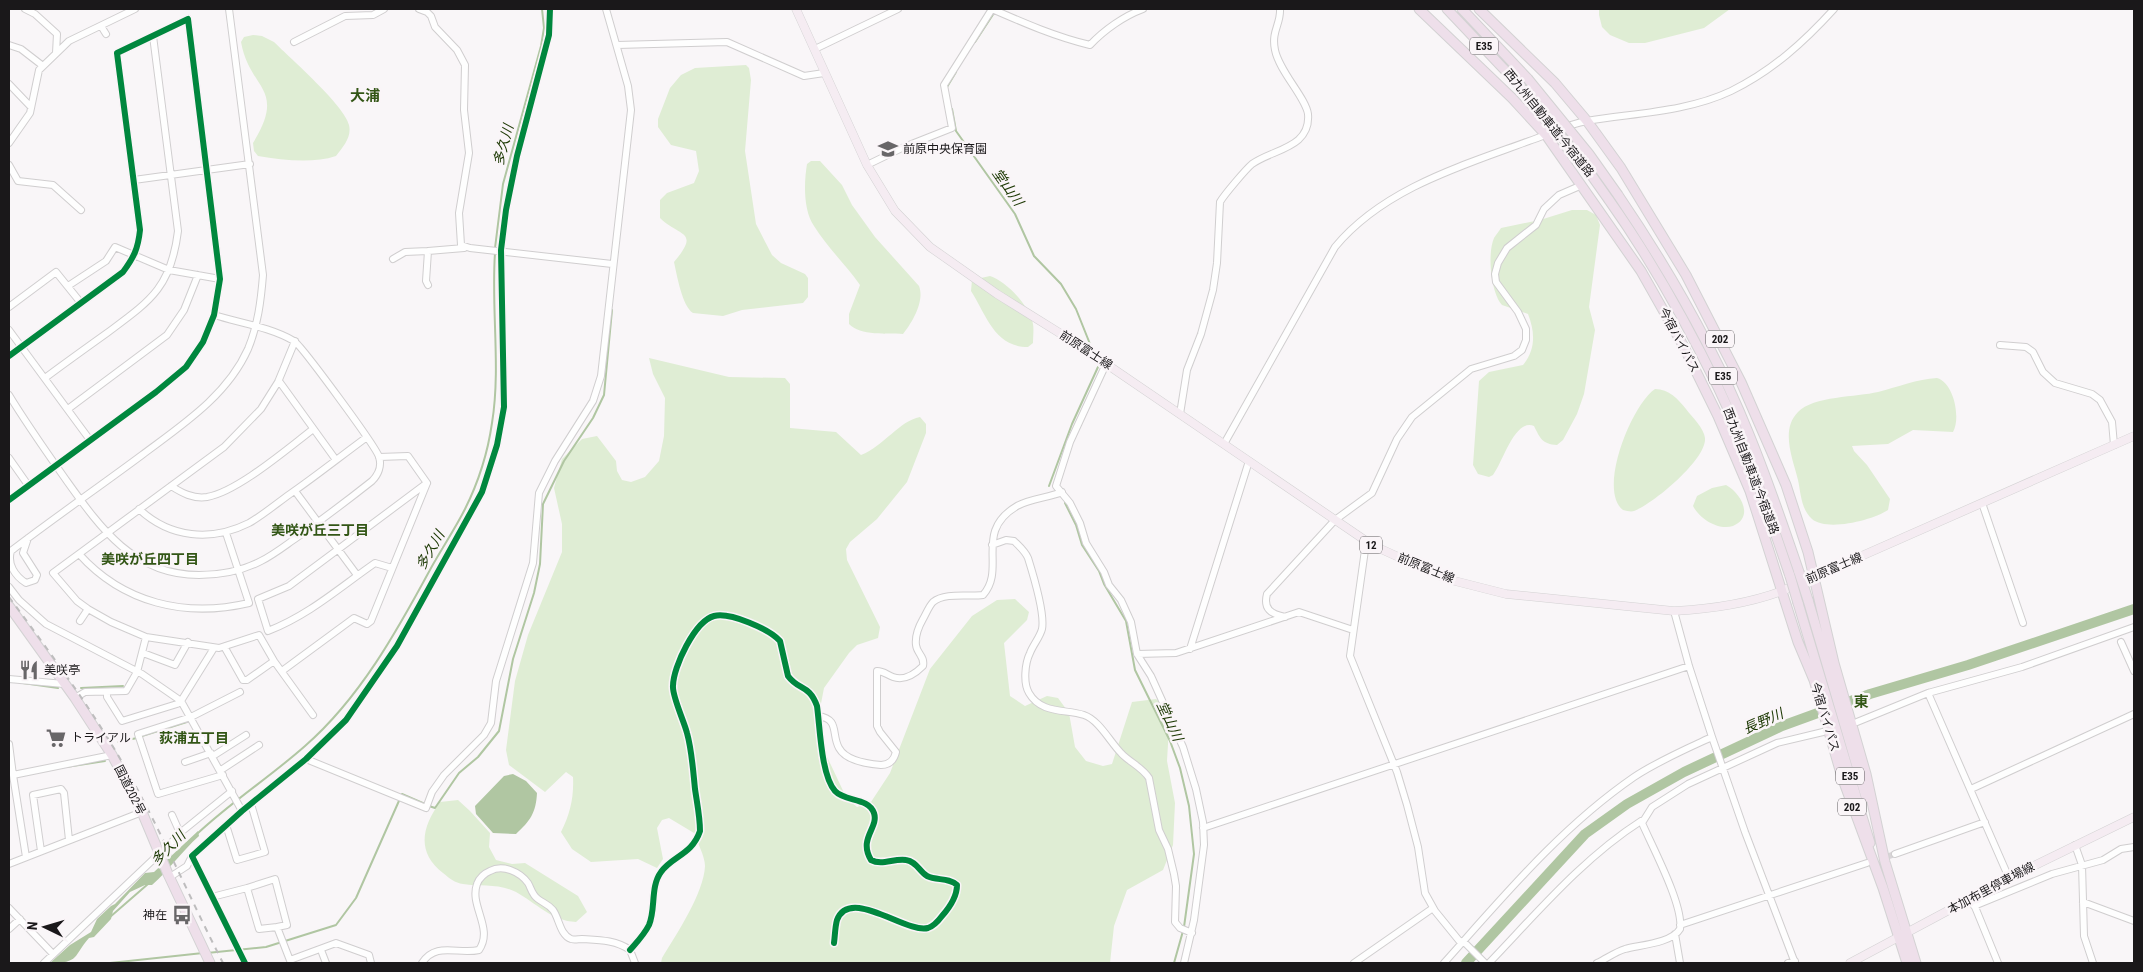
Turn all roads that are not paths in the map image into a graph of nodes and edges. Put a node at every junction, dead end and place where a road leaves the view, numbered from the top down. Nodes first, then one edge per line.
1 (25, 9) edge
2 (135, 9) edge
3 (229, 9) edge
4 (384, 9) edge
5 (419, 9) edge
6 (550, 9) edge
7 (606, 9) edge
8 (797, 9) edge
9 (898, 9) edge
10 (1143, 9) edge
11 (1280, 9) edge
12 (1419, 9) edge
13 (1447, 9) edge
14 (1462, 9) edge
15 (1479, 9) edge
16 (1834, 9) edge
17 (994, 10) edge
18 (101, 26) junction
19 (106, 34) dead end
20 (153, 36) junction
21 (294, 42) dead end
22 (9, 45) edge
23 (617, 45) junction
24 (112, 47) dead end
25 (815, 49) junction
26 (117, 53) junction
27 (56, 54) junction
28 (43, 66) junction
29 (824, 73) junction
30 (9, 84) edge
31 (32, 107) junction
32 (1587, 121) junction
33 (11, 135) edge
34 (1546, 136) junction
35 (9, 143) edge
36 (250, 164) junction
37 (9, 165) edge
38 (867, 165) junction
39 (207, 170) junction
40 (170, 174) junction
41 (134, 180) junction
42 (1582, 185) junction
43 (81, 210) dead end
44 (464, 248) junction
45 (500, 250) junction
46 (428, 251) junction
47 (134, 256) junction
48 (393, 259) dead end
49 (612, 264) junction
50 (169, 270) junction
51 (198, 275) junction
52 (220, 279) junction
53 (428, 285) dead end
54 (68, 286) junction
55 (82, 303) junction
56 (9, 307) edge
57 (214, 315) junction
58 (255, 327) junction
59 (9, 330) edge
60 (295, 341) junction
61 (2000, 345) dead end
62 (22, 347) junction
63 (9, 356) edge
64 (1106, 364) junction
65 (45, 378) junction
66 (278, 381) junction
67 (9, 396) edge
68 (68, 409) junction
69 (1180, 414) junction
70 (312, 430) junction
71 (2134, 436) edge
72 (367, 437) junction
73 (90, 440) junction
74 (1224, 444) junction
75 (2114, 445) junction
76 (379, 457) junction
77 (9, 458) edge
78 (336, 460) junction
79 (1249, 461) junction
80 (55, 465) junction
81 (427, 483) junction
82 (28, 485) junction
83 (170, 486) junction
84 (295, 490) junction
85 (1062, 492) junction
86 (9, 500) edge
87 (81, 501) junction
88 (1982, 503) junction
89 (139, 509) junction
90 (1335, 520) junction
91 (318, 522) junction
92 (106, 533) junction
93 (226, 533) junction
94 (28, 538) junction
95 (992, 545) junction
96 (1372, 546) junction
97 (337, 549) junction
98 (79, 554) junction
99 (392, 568) junction
100 (238, 570) junction
101 (357, 575) junction
102 (1814, 576) junction
103 (9, 586) edge
104 (1782, 591) junction
105 (9, 606) edge
106 (88, 608) junction
107 (1674, 611) junction
108 (1285, 617) junction
109 (80, 621) dead end
110 (2023, 623) dead end
111 (2134, 627) edge
112 (1353, 630) junction
113 (146, 637) junction
114 (188, 642) junction
115 (2121, 642) dead end
116 (214, 648) junction
117 (225, 648) junction
118 (1190, 649) junction
119 (143, 653) junction
120 (1138, 654) junction
121 (274, 661) junction
122 (1688, 666) junction
123 (282, 671) junction
124 (2134, 671) edge
125 (137, 672) junction
126 (9, 679) edge
127 (64, 684) junction
128 (107, 692) junction
129 (240, 692) dead end
130 (1830, 692) junction
131 (1928, 693) junction
132 (75, 698) junction
133 (181, 701) junction
134 (2134, 714) edge
135 (313, 715) dead end
136 (818, 716) junction
137 (191, 717) junction
138 (1842, 721) junction
139 (1822, 732) dead end
140 (246, 735) dead end
141 (1712, 736) junction
142 (9, 744) edge
143 (259, 745) dead end
144 (212, 754) junction
145 (112, 755) junction
146 (306, 760) junction
147 (185, 762) dead end
148 (1394, 765) junction
149 (1722, 767) junction
150 (222, 773) junction
151 (13, 775) junction
152 (1971, 789) junction
153 (232, 791) junction
154 (251, 804) junction
155 (242, 811) junction
156 (142, 812) junction
157 (172, 815) dead end
158 (2134, 817) edge
159 (1985, 822) junction
160 (1642, 823) junction
161 (226, 825) junction
162 (1203, 828) junction
163 (1872, 830) junction
164 (180, 833) junction
165 (69, 840) junction
166 (170, 844) dead end
167 (2075, 845) junction
168 (2134, 847) edge
169 (41, 851) junction
170 (159, 854) junction
171 (1895, 854) tunnel mouth
172 (192, 856) junction
173 (26, 857) junction
174 (1885, 862) junction
175 (1867, 863) tunnel mouth
176 (9, 864) edge
177 (2082, 865) junction
178 (169, 876) junction
179 (2009, 878) junction
180 (247, 888) junction
181 (1883, 888) junction
182 (1769, 896) junction
183 (212, 897) junction
184 (1973, 902) junction
185 (2083, 902) junction
186 (9, 908) edge
187 (1433, 908) junction
188 (20, 919) junction
189 (2134, 921) edge
190 (1680, 925) junction
191 (278, 927) junction
192 (9, 929) edge
193 (1192, 933) junction
194 (1675, 934) junction
195 (1907, 934) junction
196 (1898, 938) junction
197 (1463, 942) junction
198 (834, 943) dead end
199 (321, 950) junction
200 (630, 950) junction
201 (53, 954) junction
202 (208, 957) edge
203 (291, 962) edge
204 (44, 963) edge
205 (245, 963) edge
206 (326, 963) edge
207 (372, 963) edge
208 (422, 963) edge
209 (635, 963) edge
210 (1184, 963) edge
211 (1354, 963) edge
212 (1444, 963) edge
213 (1486, 963) edge
214 (1597, 963) edge
215 (1680, 963) edge
216 (1793, 963) edge
217 (1850, 963) edge
218 (1906, 963) edge
219 (1916, 963) edge
220 (1998, 963) edge
221 (2093, 963) edge

1 - 27 street
2 - 18 street
3 - 36 street
4 - 21 street
5 - 44 street
6 - 45 street
7 - 23 street
8 - 25 main road, 前原富士線 / 12
9 - 25 street
10 - 17 street
11 - 69 street
12 - 34 highway, 今宿バイパス / 202
13 - 130 highway, 西九州自動車道;今宿道路 / E35, bridge
14 - 130 highway, 西九州自動車道;今宿道路 / E35, bridge
15 - 32 highway, 今宿バイパス / 202
16 - 32 street
17 - 38 street
18 - 19 street
18 - 27 street
20 - 26 street
20 - 39 street
20 - 40 street
22 - 28 street
23 - 29 street
23 - 49 street
24 - 26 street
25 - 29 main road, 前原富士線 / 12
26 - 41 street
27 - 28 street
28 - 31 street
29 - 38 main road, 前原富士線 / 12
30 - 31 street
31 - 33 street
32 - 34 street
32 - 102 highway, 今宿バイパス / 202
33 - 35 street
34 - 42 highway, 今宿バイパス / 202
34 - 74 street
36 - 39 street
36 - 58 street
37 - 43 street
38 - 64 main road, 前原富士線 / 12
39 - 40 street
39 - 52 street
40 - 41 street
40 - 50 street
41 - 47 street
42 - 90 street
42 - 104 highway, 今宿バイパス / 202
44 - 45 street
44 - 46 street
45 - 49 street
45 - 146 street
46 - 48 street
46 - 53 street
47 - 50 street
47 - 54 street
47 - 55 street
49 - 146 street
50 - 51 street
50 - 65 street
51 - 52 street
51 - 68 street
52 - 57 street
54 - 55 street
54 - 56 street
55 - 62 street
57 - 58 street
57 - 73 street
58 - 60 street
58 - 87 street
59 - 62 street
60 - 66 street
60 - 72 street
61 - 75 street
62 - 63 street
62 - 65 street
64 - 69 main road, 前原富士線 / 12
64 - 85 street
65 - 68 street
66 - 70 street
66 - 83 street
67 - 80 street
68 - 73 street
69 - 74 main road, 前原富士線 / 12
70 - 78 street
70 - 83 street
71 - 75 main road, 前原富士線 / 12
72 - 76 street
72 - 78 street
73 - 80 street
74 - 79 main road, 前原富士線 / 12
75 - 88 main road, 前原富士線 / 12
76 - 81 street
76 - 91 street
77 - 82 street
78 - 84 street
79 - 90 main road, 前原富士線 / 12
79 - 118 street
80 - 82 street
80 - 87 street
81 - 97 street
81 - 99 street
82 - 86 street
83 - 89 street
84 - 91 street
84 - 93 street
85 - 95 street
85 - 120 street
87 - 92 street
87 - 94 street
88 - 102 main road, 前原富士線 / 12
88 - 110 street
89 - 92 street
89 - 93 street
90 - 96 main road, 前原富士線 / 12
90 - 108 street
91 - 97 street
91 - 100 street
92 - 98 street
92 - 100 street
93 - 100 street
94 - 94 street
95 - 136 street
95 - 193 street
96 - 107 main road, 前原富士線 / 12
96 - 112 street
97 - 101 street
97 - 101 street
98 - 100 street
98 - 106 street
99 - 101 street
99 - 123 street
102 - 104 main road, 前原富士線 / 12
102 - 130 highway, 今宿バイパス / 202
103 - 125 street
104 - 107 main road, 前原富士線 / 12
104 - 130 highway, 今宿バイパス / 202
105 - 127 highway, 国道202号
106 - 109 street
106 - 113 street
107 - 122 street
108 - 112 street
108 - 118 street
111 - 131 street
112 - 148 street
113 - 114 street
113 - 119 street
114 - 116 street
114 - 119 street
115 - 124 street
116 - 117 street
116 - 133 street
117 - 121 street
117 - 121 street
118 - 120 street
119 - 125 street
120 - 162 street
121 - 123 street
122 - 141 street
122 - 148 street
123 - 135 street
125 - 128 street
125 - 133 street
126 - 127 street
127 - 132 highway, 国道202号
128 - 132 street
128 - 133 street
129 - 137 street
130 - 138 highway, 今宿バイパス / 202
130 - 138 highway, 今宿バイパス / 202
131 - 138 street
131 - 152 street
132 - 145 highway, 国道202号
133 - 137 street
134 - 152 street
136 - 198 street
136 - 200 street
137 - 144 street
137 - 150 street
138 - 163 highway, E35
138 - 174 highway, 今宿バイパス / 202
138 - 181 highway, 今宿バイパス / 202
139 - 149 street
140 - 144 street
141 - 149 street
141 - 197 street
142 - 151 street
143 - 150 street
144 - 147 street
144 - 150 street
145 - 151 street
145 - 156 highway, 国道202号
146 - 154 street
148 - 162 street
148 - 187 street
149 - 160 street
149 - 182 street
150 - 153 street
151 - 173 street
152 - 159 street
153 - 155 street
153 - 164 street
154 - 155 street
154 - 161 street
155 - 161 street
156 - 165 street
156 - 170 highway, 国道202号
157 - 164 street
158 - 167 main road, 本加布里停車場線
159 - 171 street
159 - 179 street
160 - 190 street
160 - 213 street
161 - 172 street
162 - 193 street
163 - 174 highway
163 - 181 highway
164 - 166 street
165 - 169 street
165 - 169 street
167 - 177 street
167 - 179 main road, 本加布里停車場線
168 - 177 street
169 - 173 street
170 - 178 highway, 国道202号
170 - 201 street
172 - 178 street
172 - 183 street
173 - 176 street
174 - 195 highway, 今宿バイパス / 202
175 - 182 street
177 - 184 street
177 - 185 street
178 - 202 highway
179 - 184 main road, 本加布里停車場線
180 - 183 street
180 - 191 street
180 - 191 street
181 - 196 highway, 今宿バイパス / 202
182 - 190 street
182 - 216 street
183 - 205 street
184 - 195 main road, 本加布里停車場線
184 - 220 street
185 - 189 street
185 - 221 street
186 - 188 street
187 - 197 street
187 - 211 street
188 - 192 street
188 - 201 street
190 - 194 street
191 - 203 street
193 - 210 street
194 - 214 street
194 - 215 street
195 - 196 main road, 本加布里停車場線
195 - 219 highway, 今宿バイパス / 202
196 - 217 main road, 本加布里停車場線
196 - 218 highway, 今宿バイパス / 202
197 - 212 street
197 - 213 street
199 - 203 street
199 - 206 street
199 - 207 street
200 - 208 street
200 - 209 street
201 - 204 street

